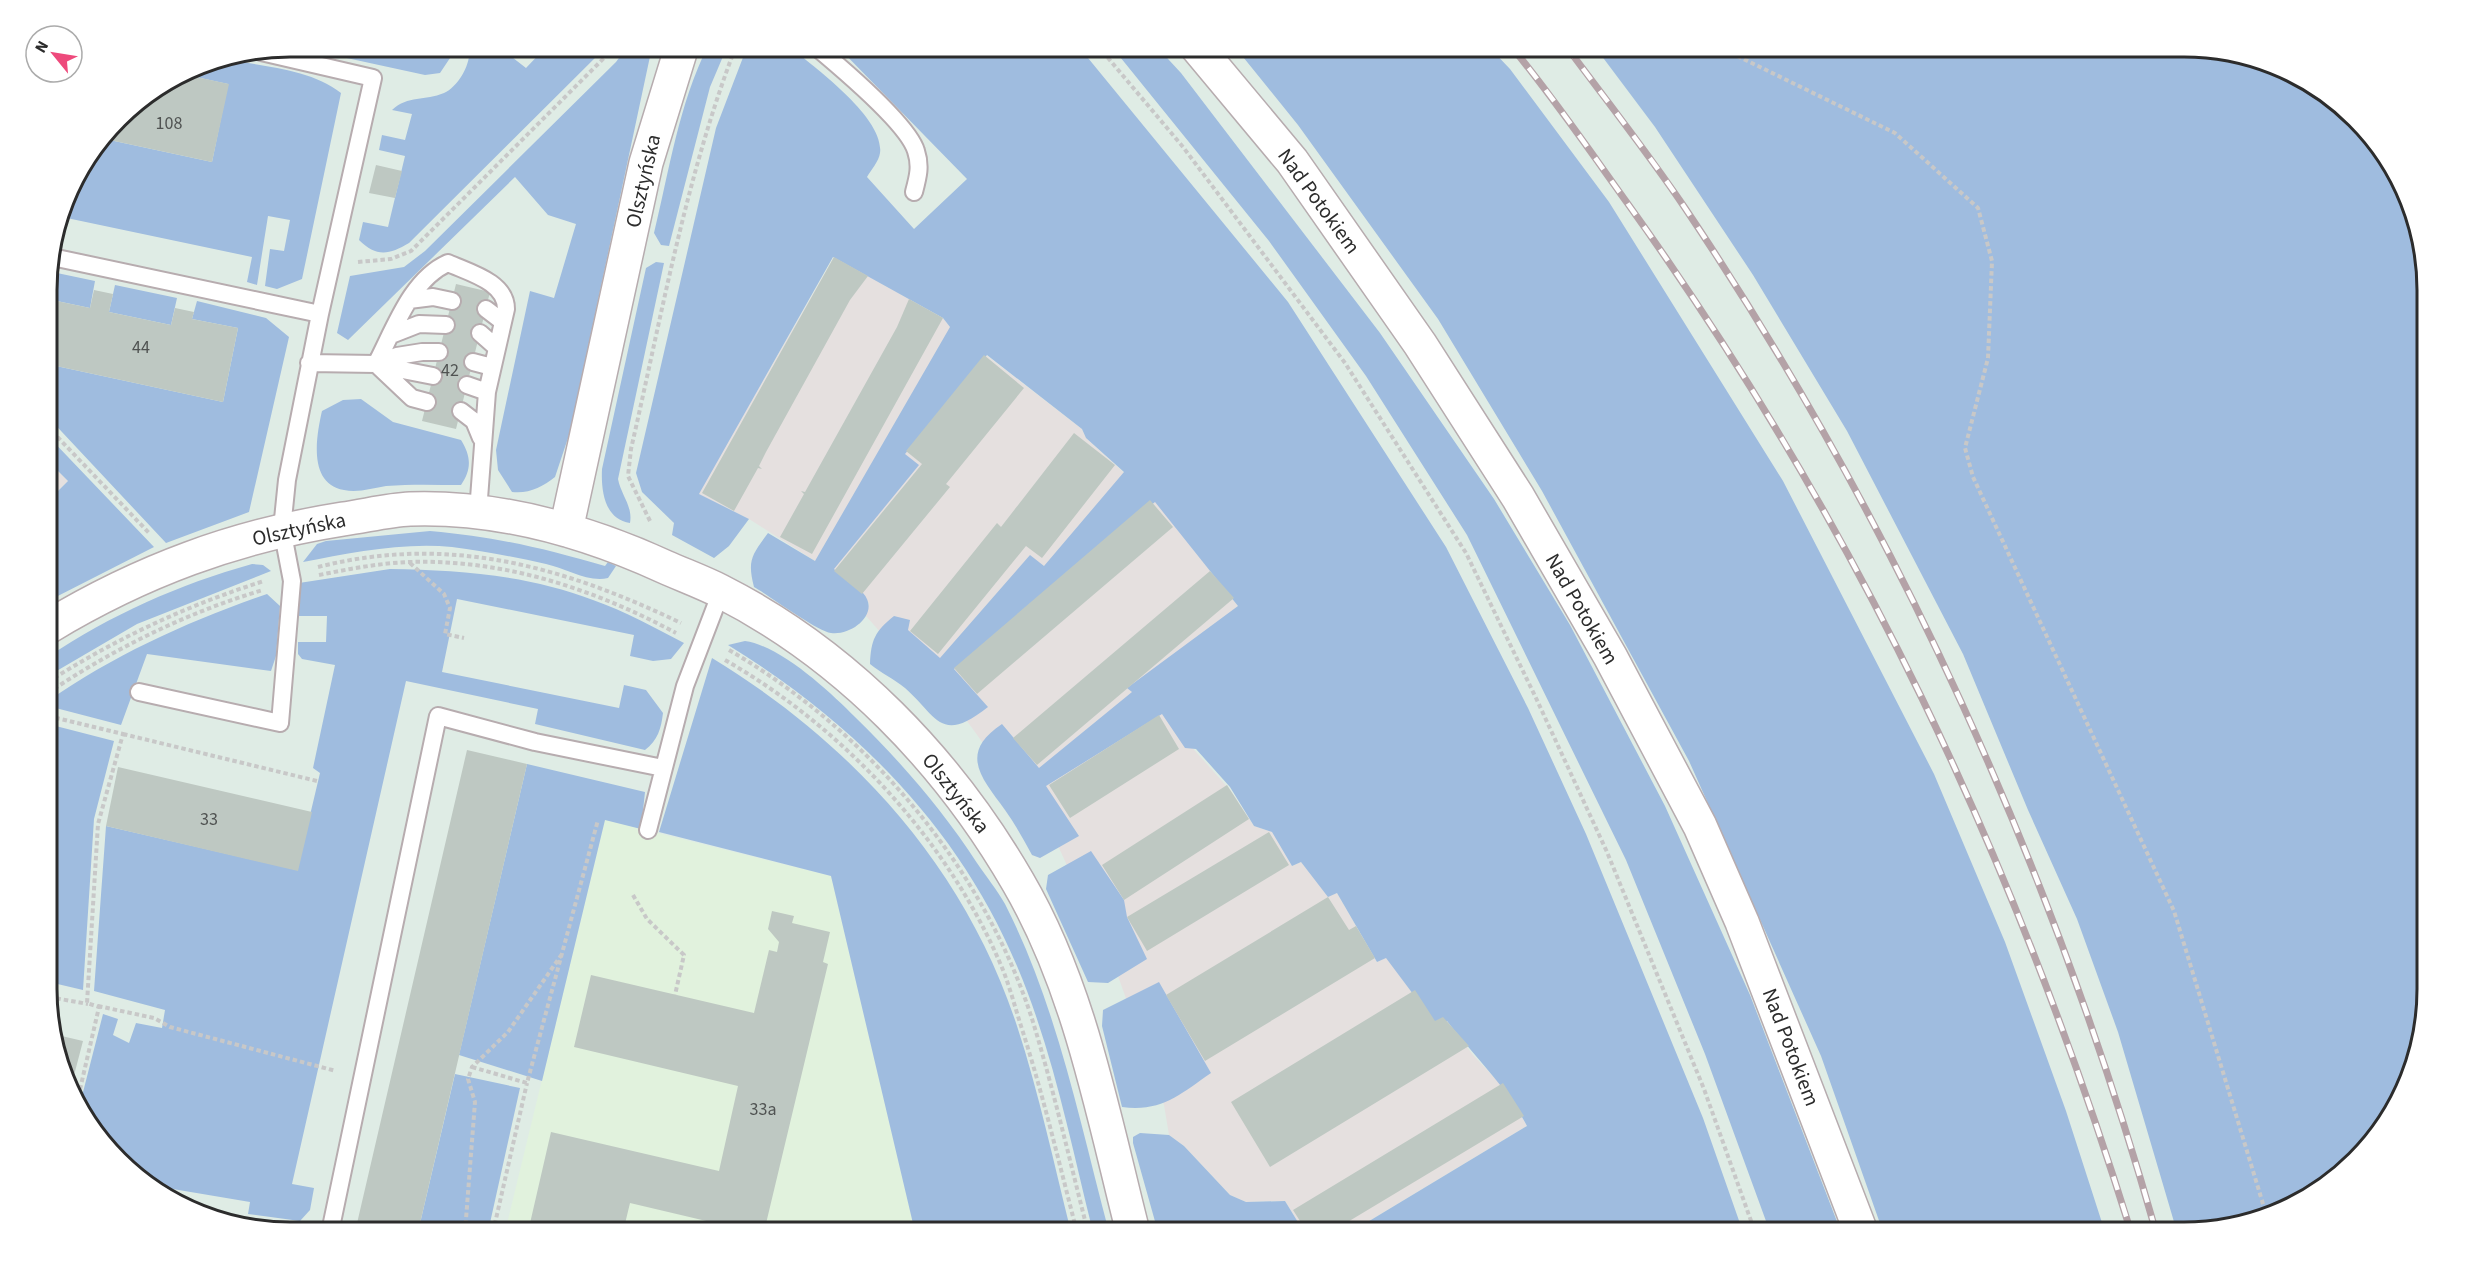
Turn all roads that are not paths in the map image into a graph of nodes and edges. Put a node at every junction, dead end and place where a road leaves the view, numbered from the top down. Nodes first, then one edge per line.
1 (283, 57) edge
2 (679, 57) edge
3 (827, 57) edge
4 (1205, 57) edge
5 (914, 192) dead end
6 (59, 259) edge
7 (409, 300) junction
8 (452, 301) dead end
9 (486, 309) dead end
10 (320, 314) junction
11 (504, 322) junction
12 (446, 325) dead end
13 (480, 333) dead end
14 (390, 335) junction
15 (497, 348) junction
16 (439, 352) dead end
17 (472, 362) dead end
18 (309, 363) junction
19 (376, 364) junction
20 (492, 367) junction
21 (433, 376) dead end
22 (467, 385) dead end
23 (487, 392) junction
24 (427, 402) dead end
25 (461, 411) dead end
26 (482, 441) junction
27 (478, 512) junction
28 (282, 529) junction
29 (566, 530) junction
30 (720, 592) junction
31 (57, 622) edge
32 (139, 692) dead end
33 (663, 768) junction
34 (648, 830) dead end
35 (332, 1222) edge
36 (1130, 1222) edge
37 (1857, 1222) edge

1 - 10 lane
2 - 29 street, Olsztyńska
3 - 5 lane
4 - 37 street, Nad Potokiem
6 - 10 lane
7 - 8 lane
7 - 11 lane
7 - 14 lane
9 - 11 lane
10 - 18 lane
11 - 15 lane
12 - 14 lane
13 - 15 lane
14 - 19 lane
15 - 20 lane
16 - 19 lane
17 - 20 lane
18 - 19 lane
18 - 28 lane
19 - 21 lane
19 - 24 lane
20 - 23 lane
22 - 23 lane
23 - 26 lane
25 - 26 lane
26 - 27 lane
27 - 28 street, Olsztyńska
27 - 29 street, Olsztyńska
28 - 31 street, Olsztyńska
28 - 32 lane
29 - 30 street, Olsztyńska
30 - 33 lane
30 - 36 street, Olsztyńska
33 - 34 lane
33 - 35 lane

